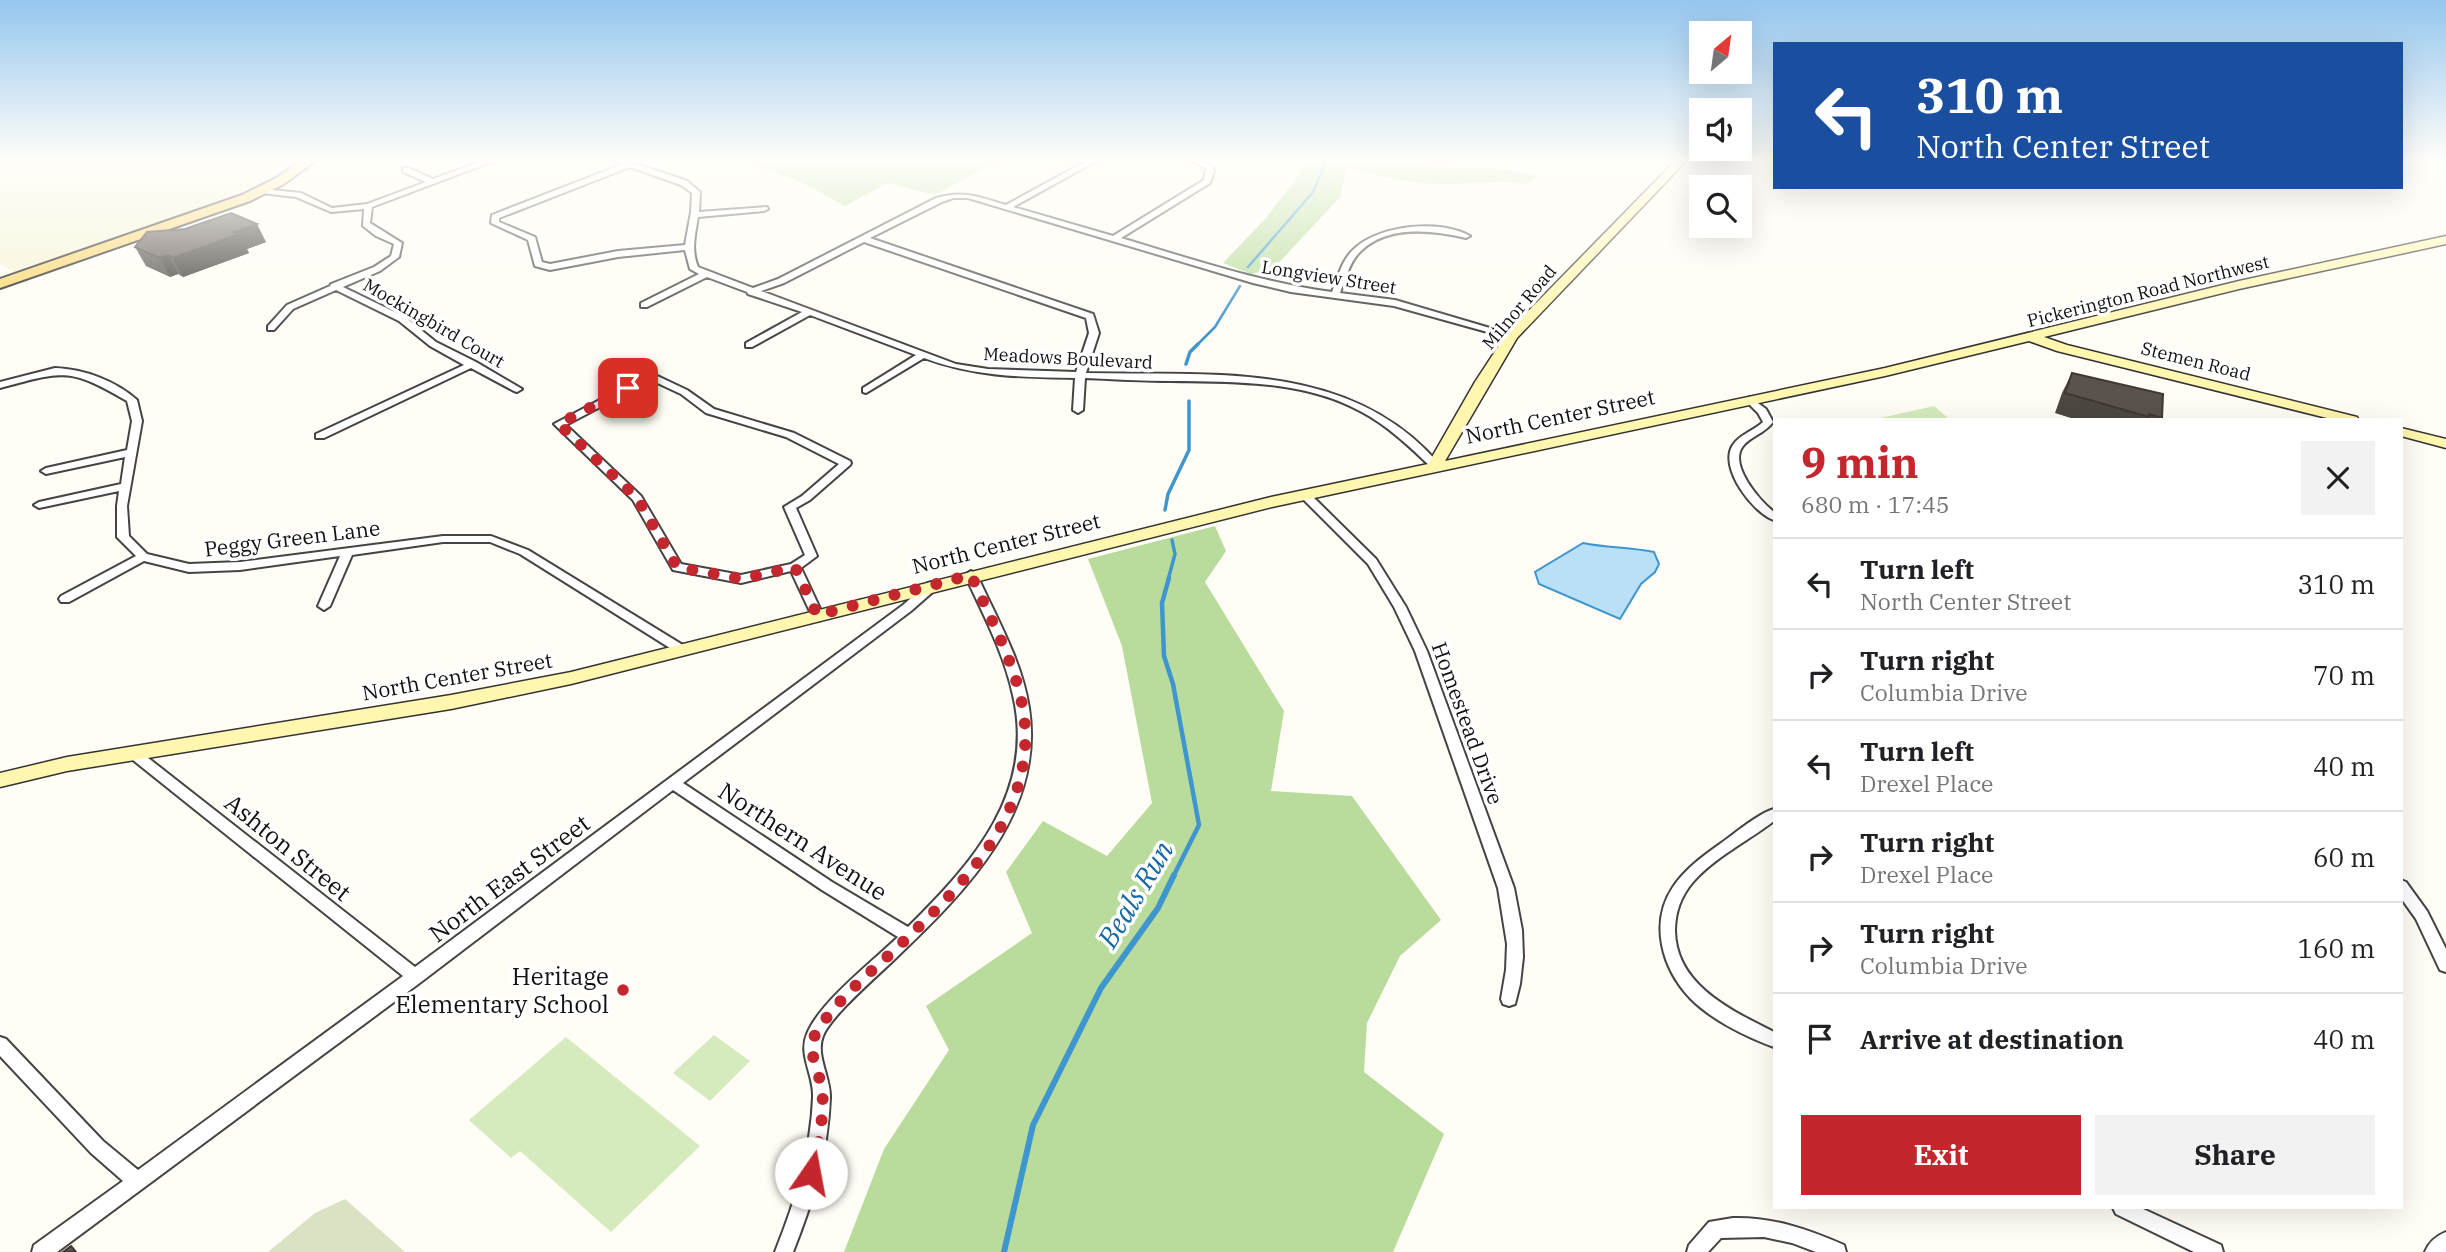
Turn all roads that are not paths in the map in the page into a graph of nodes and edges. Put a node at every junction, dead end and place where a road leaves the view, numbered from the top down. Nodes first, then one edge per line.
1 (195, 217) edge
2 (367, 217) edge
3 (495, 217) edge
4 (694, 217) edge
5 (905, 217) edge
6 (1044, 217) edge
7 (1149, 217) edge
8 (1627, 217) edge
9 (1466, 236) dead end
10 (864, 239) junction
11 (1114, 239) junction
12 (2446, 240) edge
13 (688, 247) junction
14 (704, 275) junction
15 (0, 284) edge
16 (334, 286) junction
17 (751, 292) junction
18 (1335, 295) junction
19 (644, 305) dead end
20 (807, 313) junction
21 (271, 328) dead end
22 (1512, 336) junction
23 (2027, 338) junction
24 (749, 345) dead end
25 (923, 355) junction
26 (473, 364) junction
27 (1080, 376) junction
28 (0, 385) edge
29 (517, 389) dead end
30 (866, 390) dead end
31 (1750, 400) junction
32 (1078, 410) dead end
33 (2343, 418) edge
34 (559, 424) joint
35 (2403, 432) edge
36 (320, 436) dead end
37 (2446, 443) edge
38 (132, 452) junction
39 (1435, 465) junction
40 (46, 471) dead end
41 (126, 486) junction
42 (1304, 494) junction
43 (39, 505) dead end
44 (1773, 516) edge
45 (348, 551) junction
46 (143, 557) junction
47 (795, 567) junction
48 (971, 575) junction
49 (933, 585) junction
50 (65, 599) dead end
51 (324, 606) dead end
52 (817, 615) junction
53 (682, 650) junction
54 (133, 752) junction
55 (0, 780) edge
56 (673, 783) junction
57 (1773, 815) edge
58 (2403, 889) edge
59 (910, 936) junction
60 (2446, 965) edge
61 (415, 977) junction
62 (1508, 999) dead end
63 (1773, 1039) edge
64 (0, 1044) edge
65 (137, 1181) junction
66 (2124, 1209) edge
67 (2446, 1241) edge
68 (41, 1252) edge
69 (784, 1252) edge
70 (1696, 1252) edge
71 (1837, 1252) edge
72 (2214, 1252) edge
73 (2434, 1252) edge

1 - 15 main road
2 - 16 street
3 - 13 street
4 - 13 street
5 - 10 street, Longview Street
6 - 11 street, Longview Street
7 - 11 street
8 - 22 main road, Milnor Road
9 - 18 street
10 - 17 street, Longview Street
10 - 27 street
11 - 18 street, Longview Street
12 - 23 main road, Pickerington Road Northwest
13 - 14 street
14 - 17 street, Meadows Boulevard
14 - 19 street
16 - 21 street
16 - 26 street, Mockingbird Court
17 - 20 street, Meadows Boulevard
18 - 22 street, Longview Street
20 - 24 street
20 - 25 street, Meadows Boulevard
22 - 39 main road, Milnor Road
23 - 31 main road, North Center Street
23 - 33 main road, Stemen Road
25 - 27 street, Meadows Boulevard
25 - 30 street
26 - 29 street, Mockingbird Court
26 - 36 street
27 - 32 street
27 - 39 street, Meadows Boulevard
28 - 38 street
31 - 39 main road, North Center Street
31 - 44 street
34 - 47 street
34 - 47 street
35 - 37 main road
38 - 40 street
38 - 41 street
39 - 42 main road, North Center Street
41 - 43 street
41 - 46 street
42 - 48 main road, North Center Street
42 - 62 street, Homestead Drive
45 - 46 street, Peggy Green Lane
45 - 51 street
45 - 53 street, Peggy Green Lane
46 - 50 street
47 - 52 street
48 - 49 main road, North Center Street
48 - 59 street
49 - 52 main road, North Center Street
49 - 56 street, North East Street
52 - 53 main road, North Center Street
53 - 54 main road, North Center Street
54 - 55 main road, North Center Street
54 - 61 street, Ashton Street
56 - 59 street, Northern Avenue
56 - 61 street, North East Street
57 - 63 street
58 - 60 street
59 - 69 street
61 - 65 street, North East Street
64 - 65 street
65 - 68 street, North East Street
66 - 72 street
67 - 73 street
70 - 71 street

